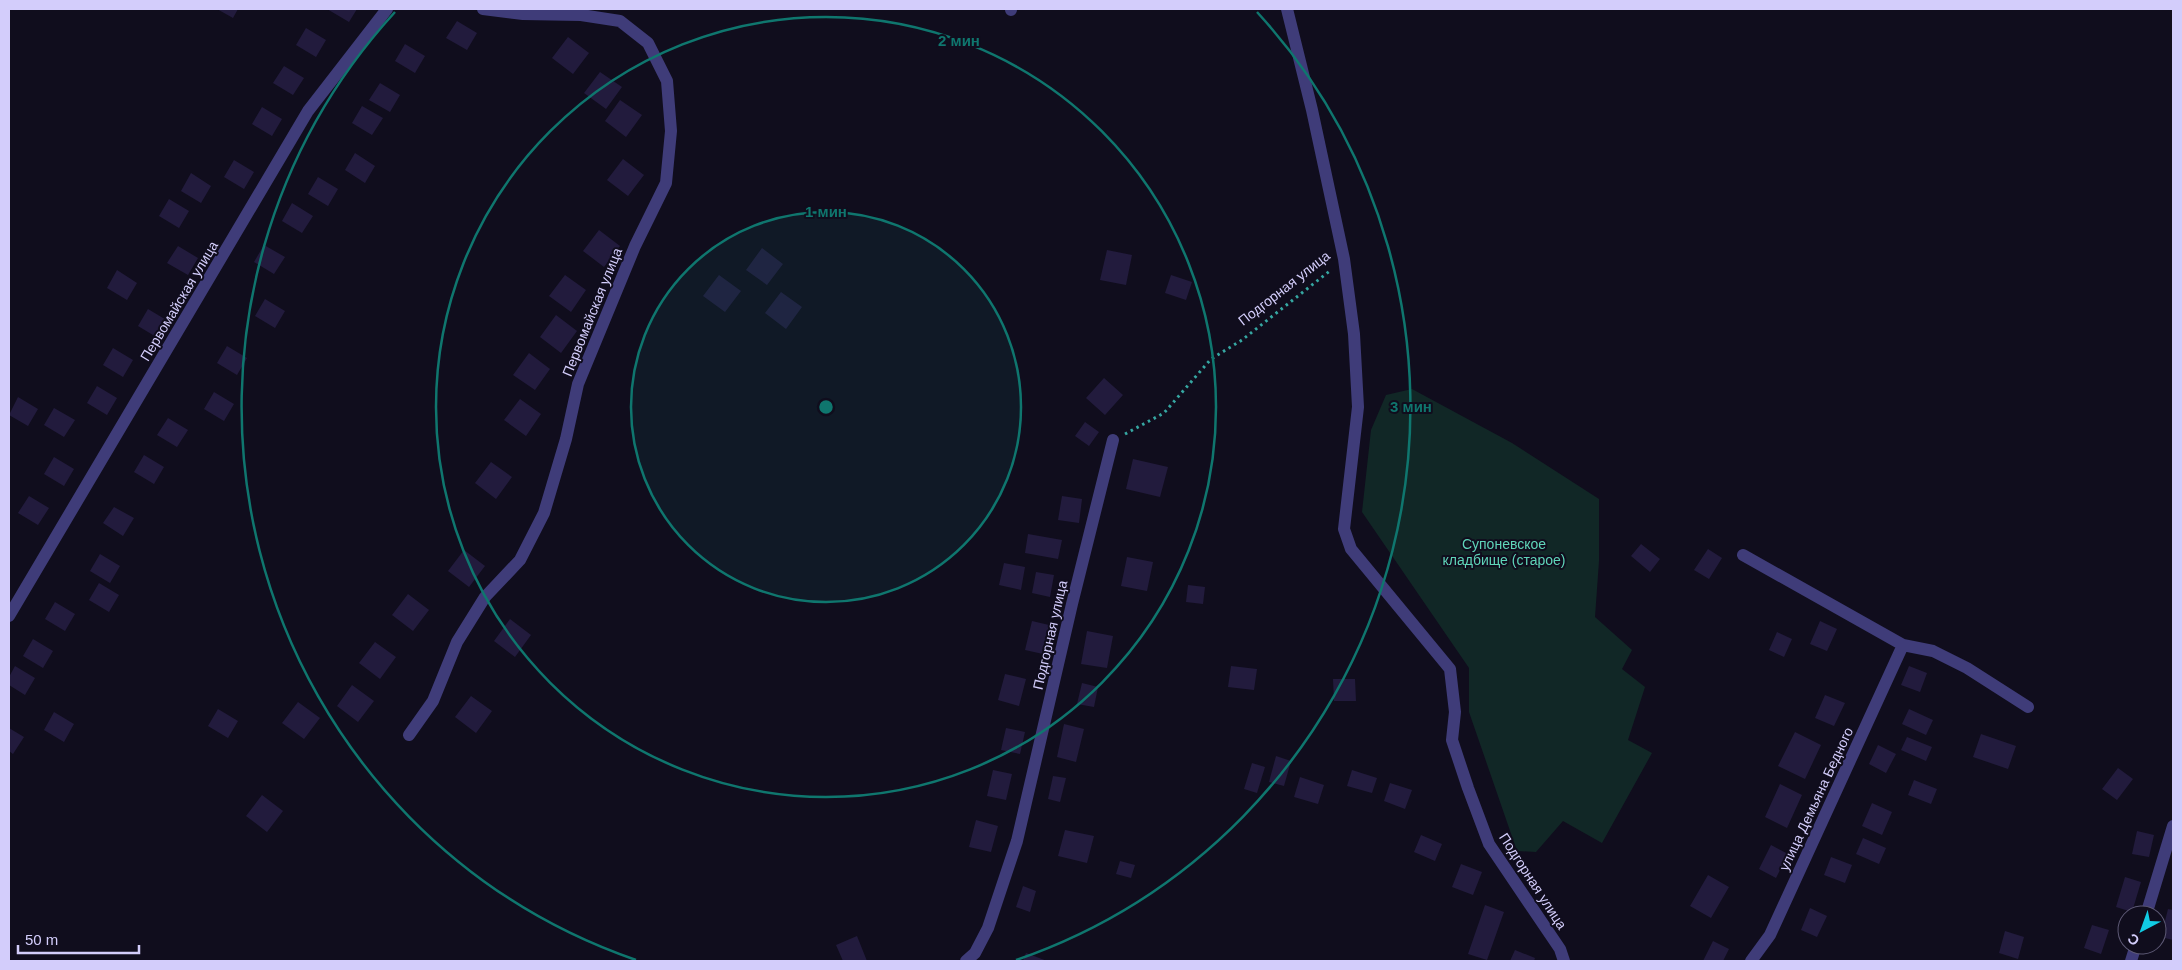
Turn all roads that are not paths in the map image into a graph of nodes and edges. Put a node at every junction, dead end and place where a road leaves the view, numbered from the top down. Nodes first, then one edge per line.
1 (387, 9) edge
2 (483, 9) edge
3 (1287, 9) edge
4 (1113, 440) road end
5 (1743, 555) dead end
6 (9, 616) edge
7 (1903, 645) junction
8 (2028, 707) dead end
9 (409, 735) dead end
10 (2173, 826) edge
11 (2149, 905) edge
12 (966, 961) edge
13 (1564, 961) edge
14 (1751, 961) edge

1 - 6 street, Первомайская улица
2 - 9 street, Первомайская улица
3 - 13 street, Подгорная улица
4 - 12 street, Подгорная улица
5 - 7 street
7 - 8 street
7 - 14 street, улица Демьяна Бедного
10 - 11 street

